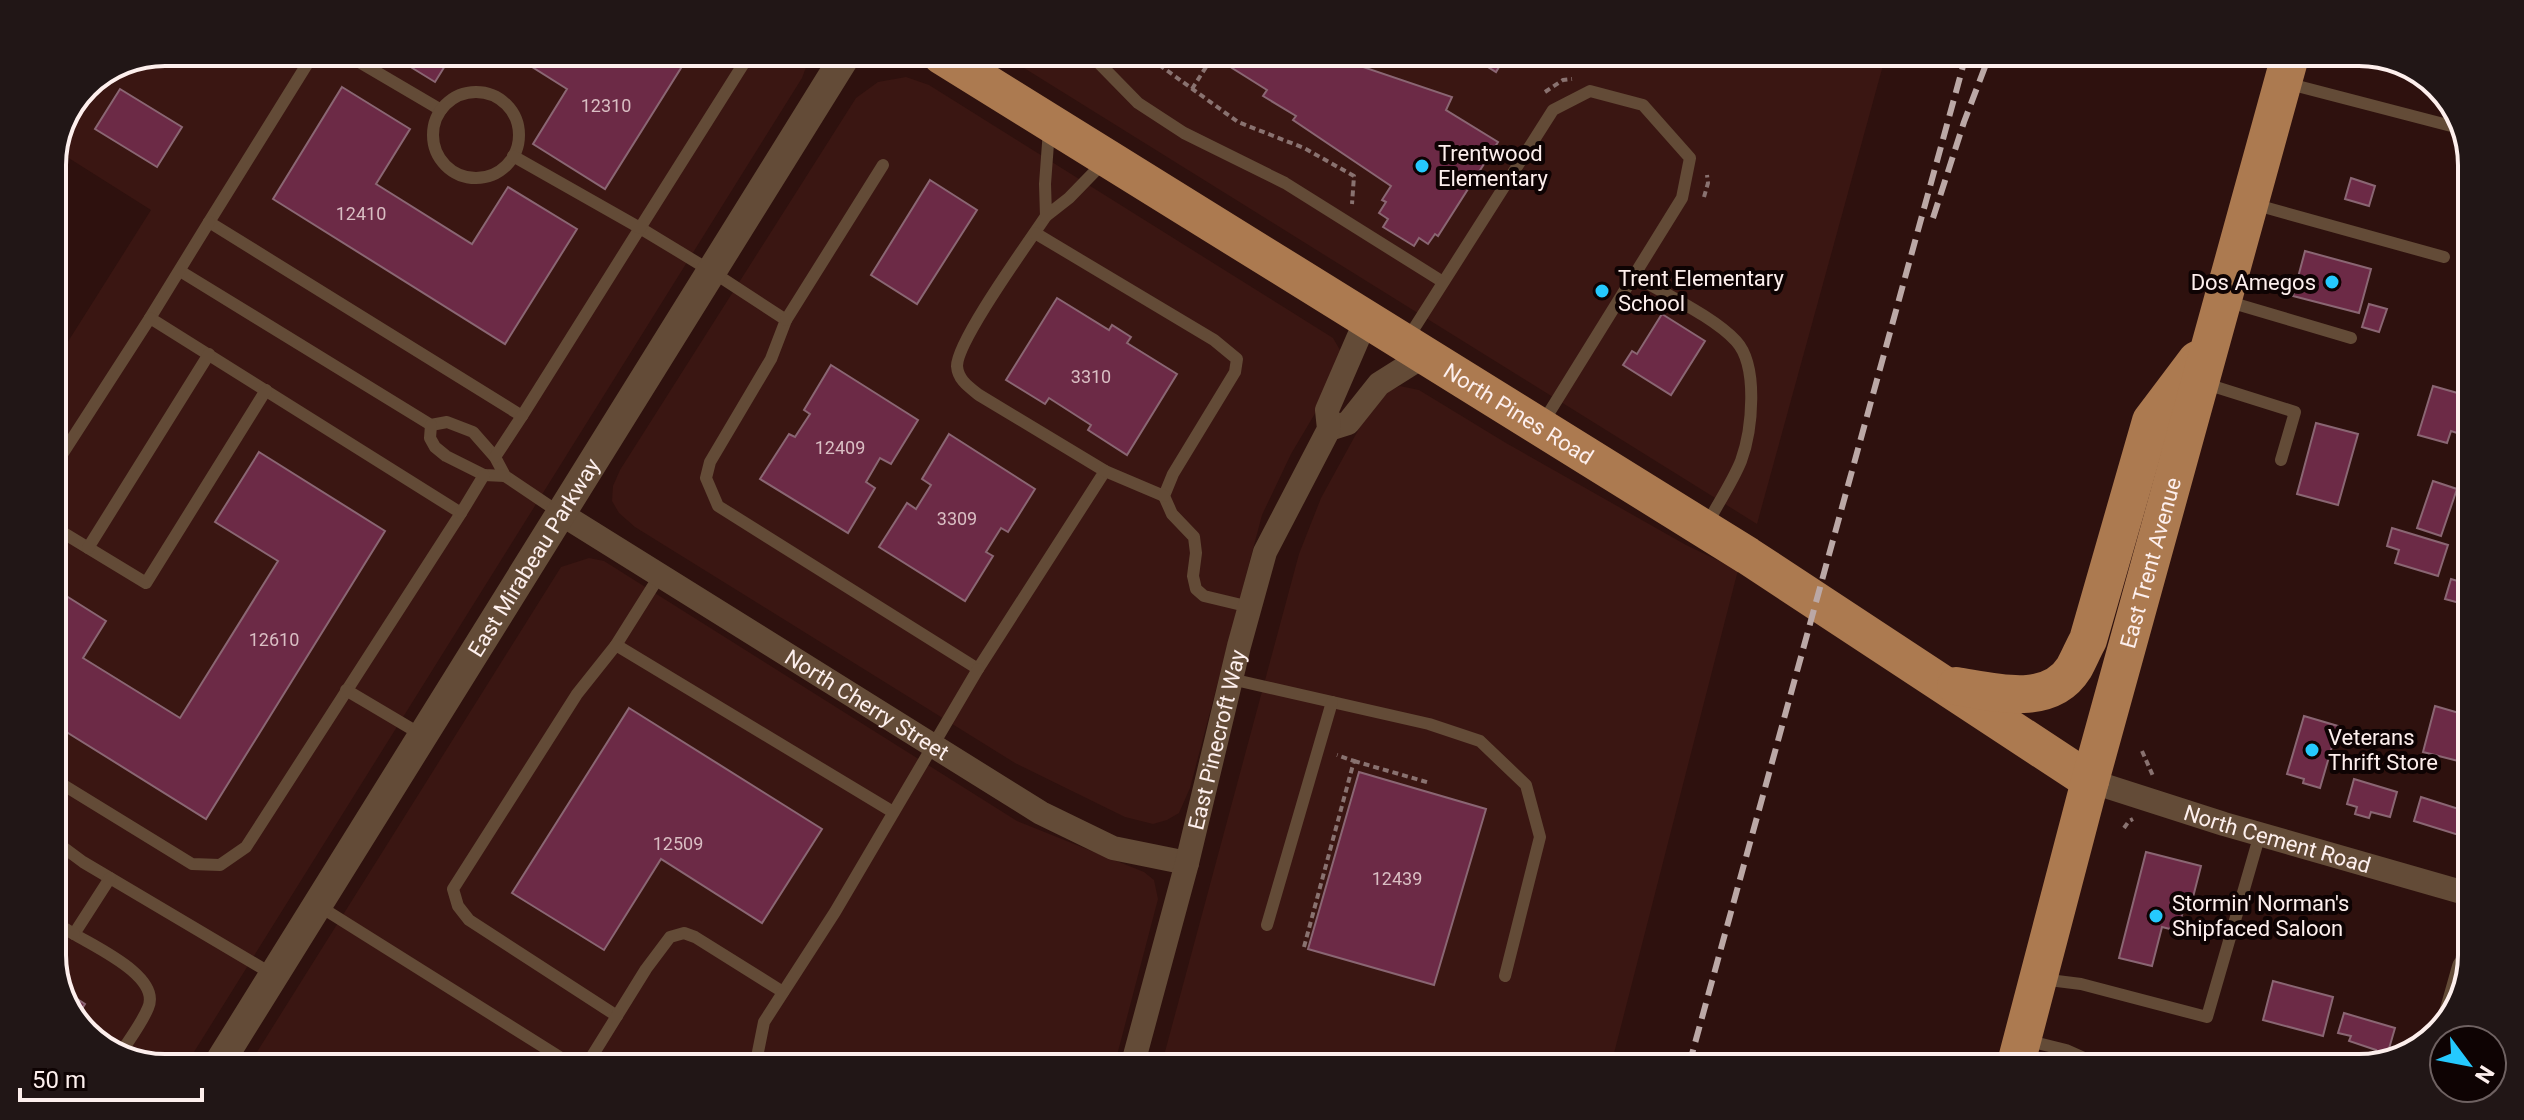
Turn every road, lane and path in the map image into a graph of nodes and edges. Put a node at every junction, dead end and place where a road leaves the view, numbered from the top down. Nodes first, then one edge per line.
1 (306, 66) edge
2 (366, 66) edge
3 (742, 66) edge
4 (839, 66) edge
5 (959, 66) edge
6 (1102, 66) edge
7 (1161, 66) edge
8 (1207, 66) edge
9 (2286, 71) edge
10 (1575, 78) dead end
11 (1192, 89) junction
12 (1539, 99) dead end
13 (441, 110) junction
14 (1049, 122) junction
15 (2450, 125) edge
16 (513, 156) junction
17 (1107, 159) junction
18 (883, 165) dead end
19 (1707, 172) dead end
20 (1704, 197) dead end
21 (2250, 203) junction
22 (1359, 213) dead end
23 (1046, 216) junction
24 (209, 222) junction
25 (640, 228) junction
26 (1035, 233) junction
27 (2444, 257) dead end
28 (180, 271) junction
29 (711, 271) junction
30 (1443, 282) junction
31 (1630, 282) junction
32 (2222, 300) junction
33 (150, 318) junction
34 (786, 320) junction
35 (1366, 320) junction
36 (2351, 338) dead end
37 (2211, 342) junction
38 (1415, 349) junction
39 (209, 354) junction
40 (2200, 382) junction
41 (266, 390) junction
42 (522, 416) junction
43 (431, 425) junction
44 (1541, 427) junction
45 (1329, 429) junction
46 (66, 448) edge
47 (495, 457) junction
48 (2281, 460) dead end
49 (1105, 471) junction
50 (484, 475) junction
51 (505, 476) junction
52 (1164, 496) junction
53 (461, 513) junction
54 (560, 513) junction
55 (1704, 529) junction
56 (66, 535) edge
57 (88, 548) junction
58 (660, 575) junction
59 (1250, 607) junction
60 (616, 645) junction
61 (978, 669) junction
62 (1231, 679) junction
63 (1946, 685) junction
64 (346, 690) junction
65 (1332, 702) junction
66 (422, 735) junction
67 (933, 746) junction
68 (2142, 751) dead end
69 (1337, 755) dead end
70 (1354, 761) junction
71 (2153, 776) dead end
72 (2090, 781) junction
73 (1430, 783) dead end
74 (66, 787) edge
75 (893, 812) junction
76 (2260, 834) junction
77 (66, 849) edge
78 (1187, 863) junction
79 (110, 878) junction
80 (2458, 891) edge
81 (316, 904) junction
82 (1267, 925) dead end
83 (66, 929) edge
84 (74, 934) junction
85 (1304, 947) dead end
86 (272, 974) junction
87 (1505, 976) dead end
88 (2037, 978) junction
89 (783, 992) junction
90 (617, 1016) junction
91 (125, 1045) edge
92 (2018, 1053) edge
93 (225, 1054) edge
94 (555, 1054) edge
95 (593, 1054) edge
96 (758, 1054) edge
97 (1135, 1054) edge
98 (2075, 1054) edge

1 - 24 lane
2 - 13 lane
3 - 25 lane
4 - 29 street, East Mirabeau Parkway
5 - 14 main road, North Pines Road
6 - 30 lane
7 - 11 path
8 - 11 path
9 - 15 lane
9 - 21 main road, East Trent Avenue
10 - 12 path
11 - 22 path
13 - 16 lane
13 - 16 lane
14 - 17 main road, North Pines Road
14 - 23 lane
16 - 25 lane
17 - 23 lane
17 - 35 main road, North Pines Road
18 - 34 lane
19 - 20 path
21 - 27 lane
21 - 32 main road, East Trent Avenue
23 - 26 lane
24 - 28 lane
24 - 42 lane
25 - 29 lane
25 - 42 lane
26 - 49 lane
26 - 52 lane
28 - 33 lane
28 - 43 lane
29 - 34 lane
29 - 54 street, East Mirabeau Parkway
30 - 31 lane
30 - 38 lane
31 - 44 lane
31 - 55 lane
32 - 36 lane
32 - 37 main road, East Trent Avenue
33 - 39 lane
33 - 46 lane
34 - 61 lane
35 - 38 main road, North Pines Road
35 - 45 street, East Pinecroft Way
37 - 40 main road, East Trent Avenue
37 - 63 main road
38 - 44 main road, North Pines Road
38 - 45 street, East Pinecroft Way
39 - 41 lane
39 - 57 lane
40 - 48 lane
40 - 72 main road, East Trent Avenue
41 - 53 lane
41 - 57 lane
42 - 47 lane
43 - 47 lane
43 - 50 lane
44 - 55 main road, North Pines Road
45 - 59 street, East Pinecroft Way
47 - 51 lane
49 - 52 lane
49 - 61 lane
50 - 51 lane
50 - 53 lane
51 - 54 lane
52 - 59 lane
53 - 64 lane
54 - 58 street, North Cherry Street
54 - 66 street, East Mirabeau Parkway
55 - 63 main road, North Pines Road
56 - 57 lane
58 - 60 lane
58 - 67 street, North Cherry Street
59 - 62 street, East Pinecroft Way
60 - 75 lane
60 - 90 lane
61 - 67 lane
62 - 65 lane
62 - 78 street, East Pinecroft Way
63 - 72 main road, North Pines Road
64 - 66 lane
64 - 74 lane
65 - 82 lane
65 - 87 lane
66 - 81 street, East Mirabeau Parkway
67 - 75 lane
67 - 78 street, North Cherry Street
68 - 71 path
69 - 70 path
70 - 73 path
70 - 85 path
72 - 76 street, North Cement Road
72 - 88 main road, East Trent Avenue
75 - 89 lane
76 - 80 street, North Cement Road
76 - 88 lane
77 - 79 lane
78 - 97 street, East Pinecroft Way
79 - 84 lane
79 - 86 lane
81 - 86 street, East Mirabeau Parkway
81 - 94 lane
83 - 84 lane
84 - 91 lane
86 - 93 street, East Mirabeau Parkway
88 - 92 main road, East Trent Avenue
89 - 90 lane
89 - 96 lane
90 - 95 lane
92 - 98 lane

